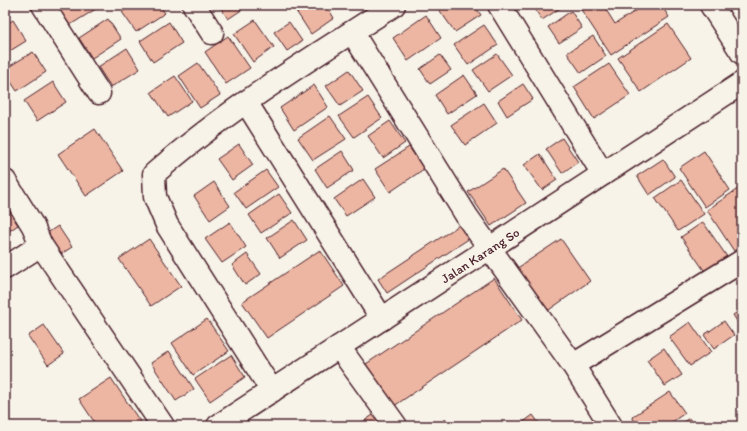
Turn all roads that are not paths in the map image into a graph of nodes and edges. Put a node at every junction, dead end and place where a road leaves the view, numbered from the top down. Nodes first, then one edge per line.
1 (43, 5) edge
2 (194, 5) edge
3 (394, 5) edge
4 (499, 5) edge
5 (711, 5) edge
6 (352, 32) junction
7 (212, 33) dead end
8 (742, 53) edge
9 (742, 83) edge
10 (99, 93) dead end
11 (246, 102) junction
12 (604, 174) junction
13 (5, 181) edge
14 (41, 245) junction
15 (489, 249) junction
16 (742, 261) edge
17 (5, 268) edge
18 (382, 319) junction
19 (338, 347) junction
20 (573, 365) junction
21 (272, 391) junction
22 (163, 426) edge
23 (218, 426) edge
24 (396, 426) edge
25 (611, 426) edge

1 - 10 street
2 - 7 street
3 - 6 street
4 - 12 street
5 - 8 street
6 - 11 street
6 - 15 street
9 - 12 street, Jalan Karang So
11 - 18 street
11 - 21 street
12 - 15 street, Jalan Karang So
13 - 14 street
14 - 17 street
14 - 22 street
15 - 18 street, Jalan Karang So
15 - 20 street
16 - 20 street
18 - 19 street, Jalan Karang So
19 - 21 street, Jalan Karang So
19 - 24 street
20 - 25 street
21 - 23 street, Jalan Karang So

